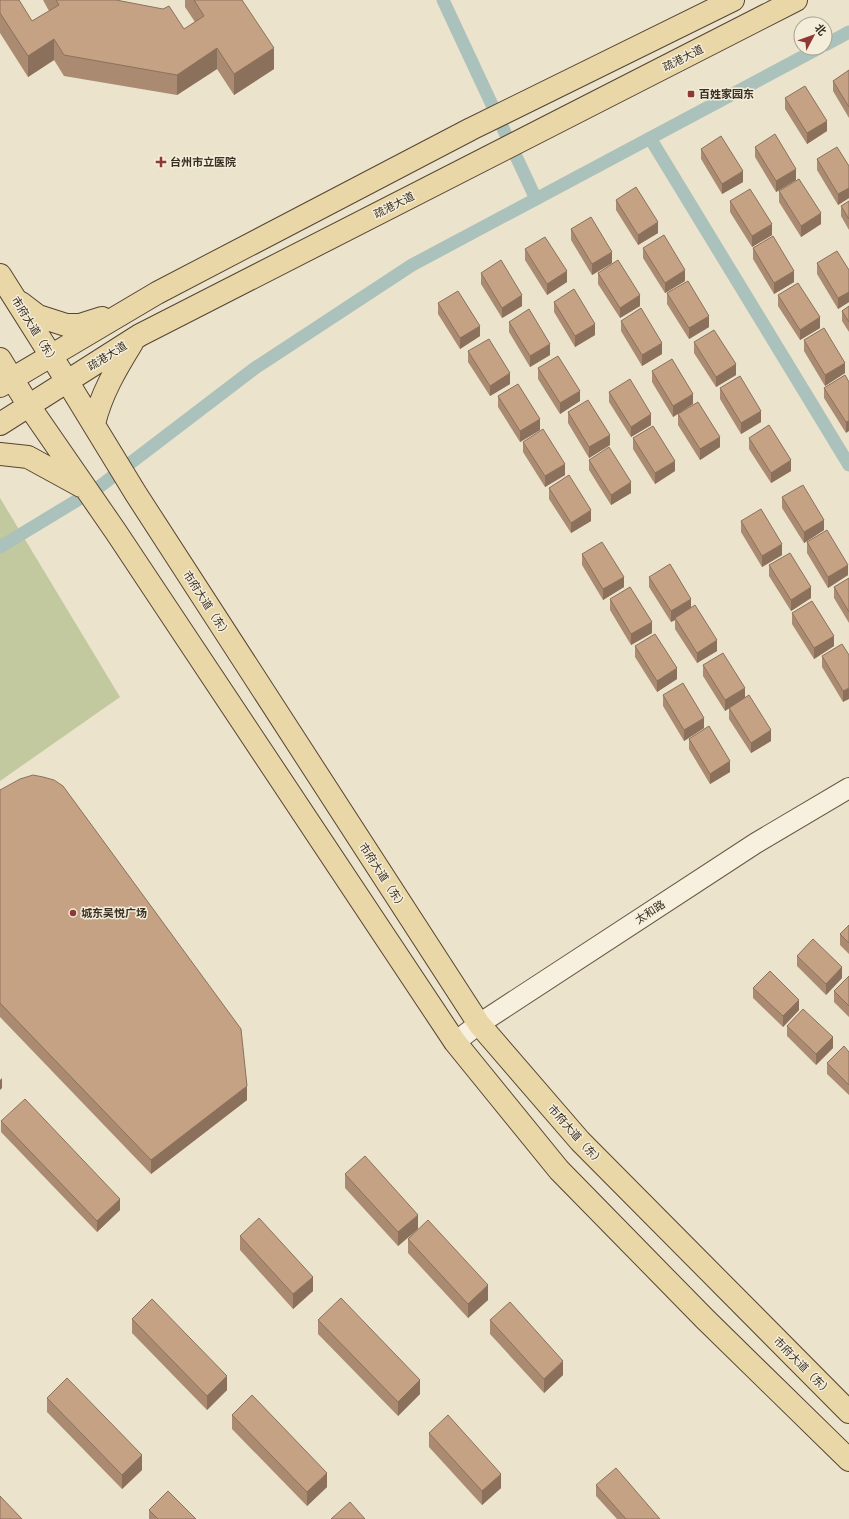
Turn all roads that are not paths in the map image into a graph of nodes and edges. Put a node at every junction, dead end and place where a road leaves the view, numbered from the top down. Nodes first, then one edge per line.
1 (733, 0) edge
2 (796, 0) edge
3 (0, 275) edge
4 (14, 297) junction
5 (124, 312) junction
6 (134, 339) junction
7 (51, 355) junction
8 (0, 359) edge
9 (67, 381) junction
10 (6, 383) edge
11 (29, 406) junction
12 (0, 424) edge
13 (98, 432) junction
14 (0, 454) edge
15 (86, 489) junction
16 (849, 788) edge
17 (479, 1024) junction
18 (455, 1042) junction
19 (849, 1412) edge
20 (849, 1460) edge

1 - 5 main road
2 - 6 main road, 疏港大道
3 - 4 main road, 市府大道（东）
4 - 5 main road
4 - 7 main road, 市府大道（东）
5 - 7 main road
6 - 9 main road, 疏港大道
6 - 13 main road
7 - 9 main road, 市府大道（东）
7 - 10 main road
8 - 10 main road
9 - 11 main road, 疏港大道
9 - 13 main road, 市府大道（东）
10 - 11 main road
11 - 12 main road, 疏港大道
11 - 15 main road
13 - 17 main road, 市府大道（东）
14 - 15 main road
15 - 18 main road
16 - 17 street, 太和路
17 - 18 street, 太和路
17 - 19 main road, 市府大道（东）
18 - 20 main road

